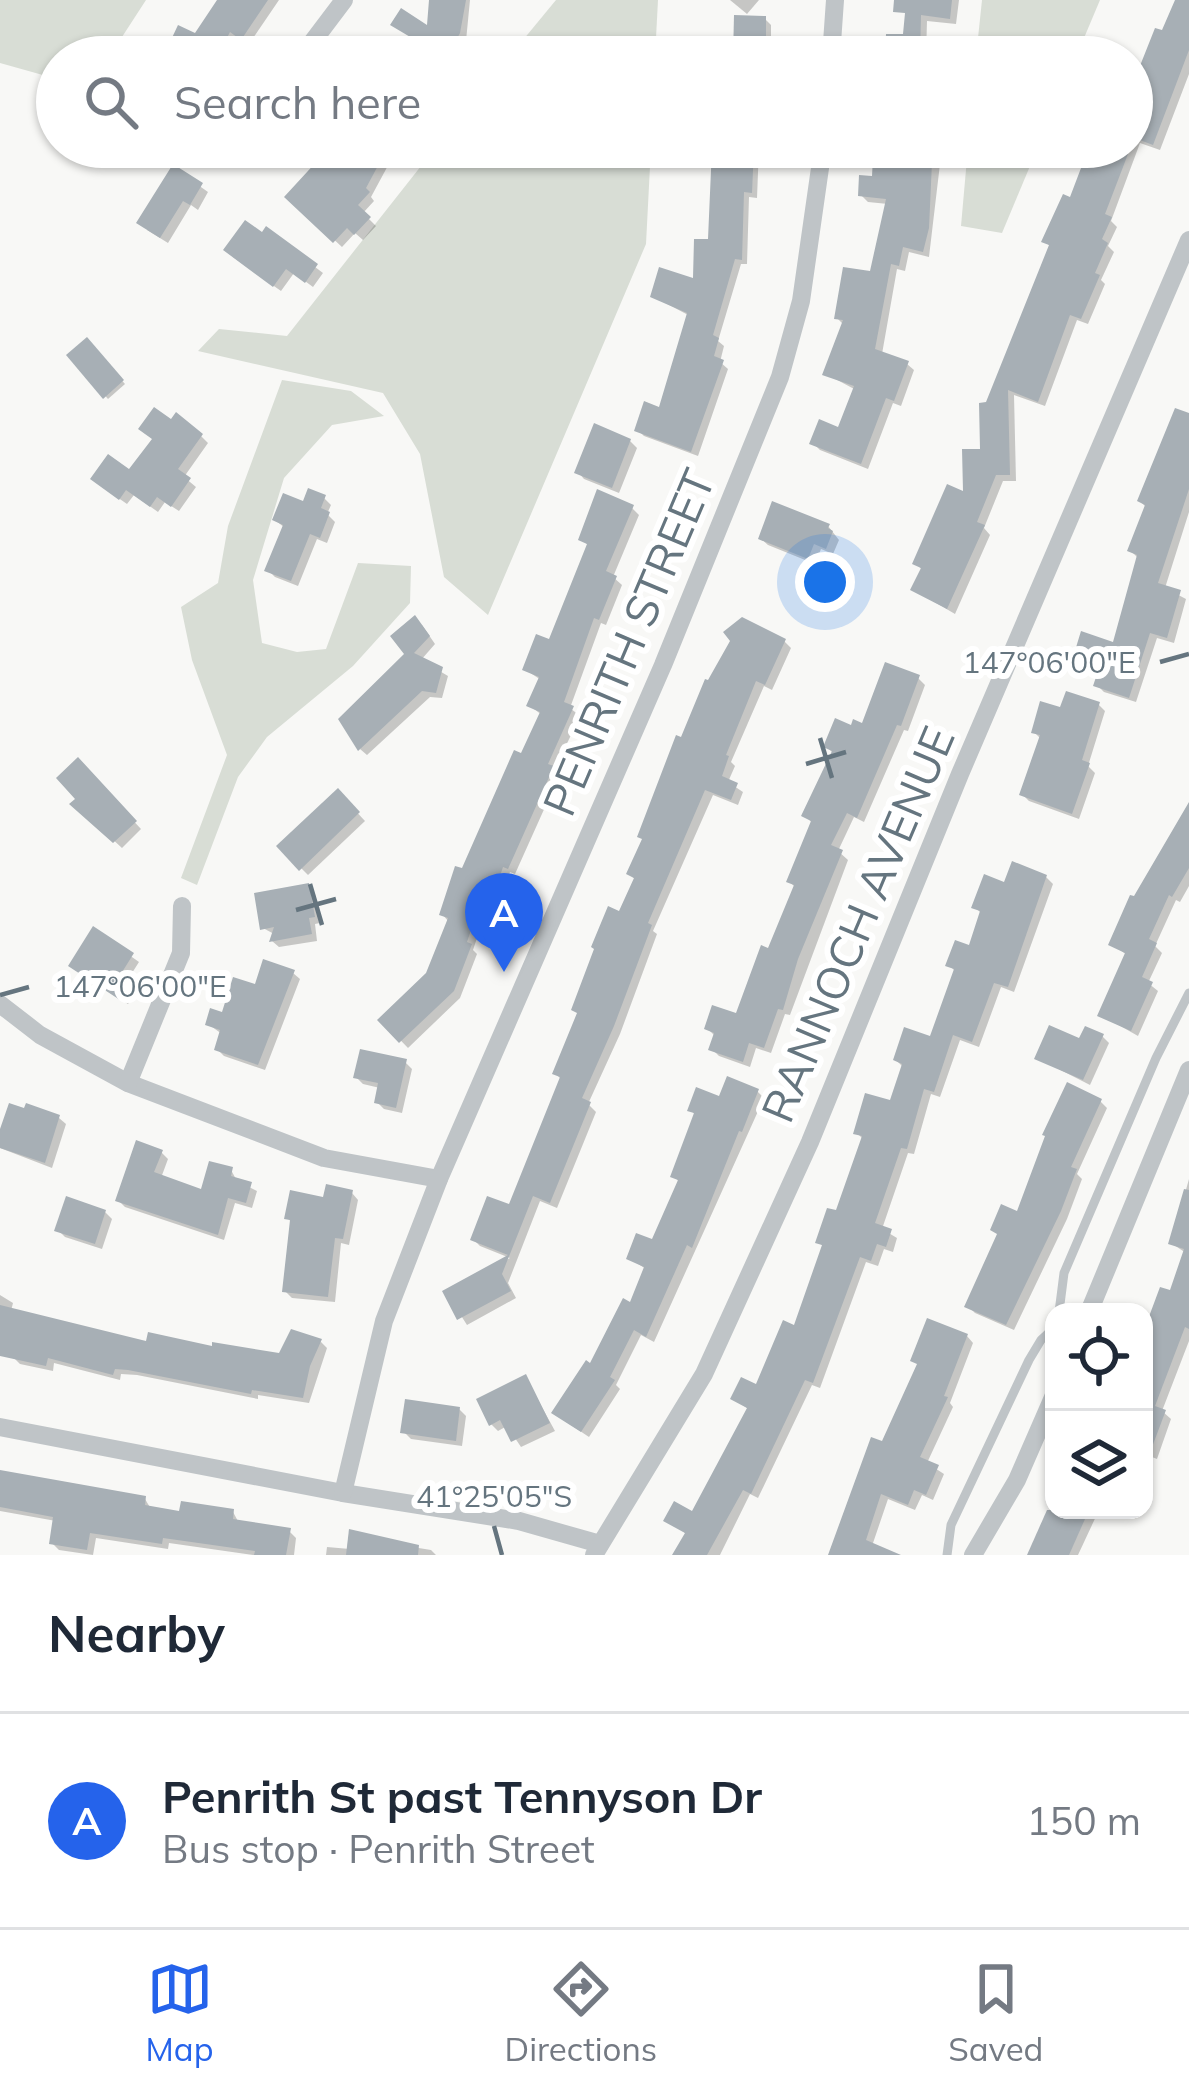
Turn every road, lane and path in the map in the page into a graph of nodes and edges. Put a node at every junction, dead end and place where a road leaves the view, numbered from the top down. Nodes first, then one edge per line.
1 (344, 0) edge
2 (835, 0) edge
3 (317, 36) edge
4 (832, 36) edge
5 (820, 168) edge
6 (1189, 240) edge
7 (182, 906) dead end
8 (1189, 993) edge
9 (0, 1004) edge
10 (1189, 1070) edge
11 (128, 1083) junction
12 (439, 1179) junction
13 (1060, 1303) edge
14 (1093, 1303) edge
15 (1045, 1336) edge
16 (1047, 1411) edge
17 (0, 1427) edge
18 (343, 1493) junction
19 (597, 1550) edge
20 (947, 1555) edge
21 (973, 1555) edge

1 - 3 street
2 - 4 street
5 - 12 street, PENRITH STREET
6 - 19 street, RANNOCH AVENUE
7 - 11 street
8 - 13 lane
9 - 11 street
10 - 14 street
11 - 12 street
12 - 18 street, PENRITH STREET
15 - 20 lane
16 - 21 street
17 - 18 street
18 - 19 street

